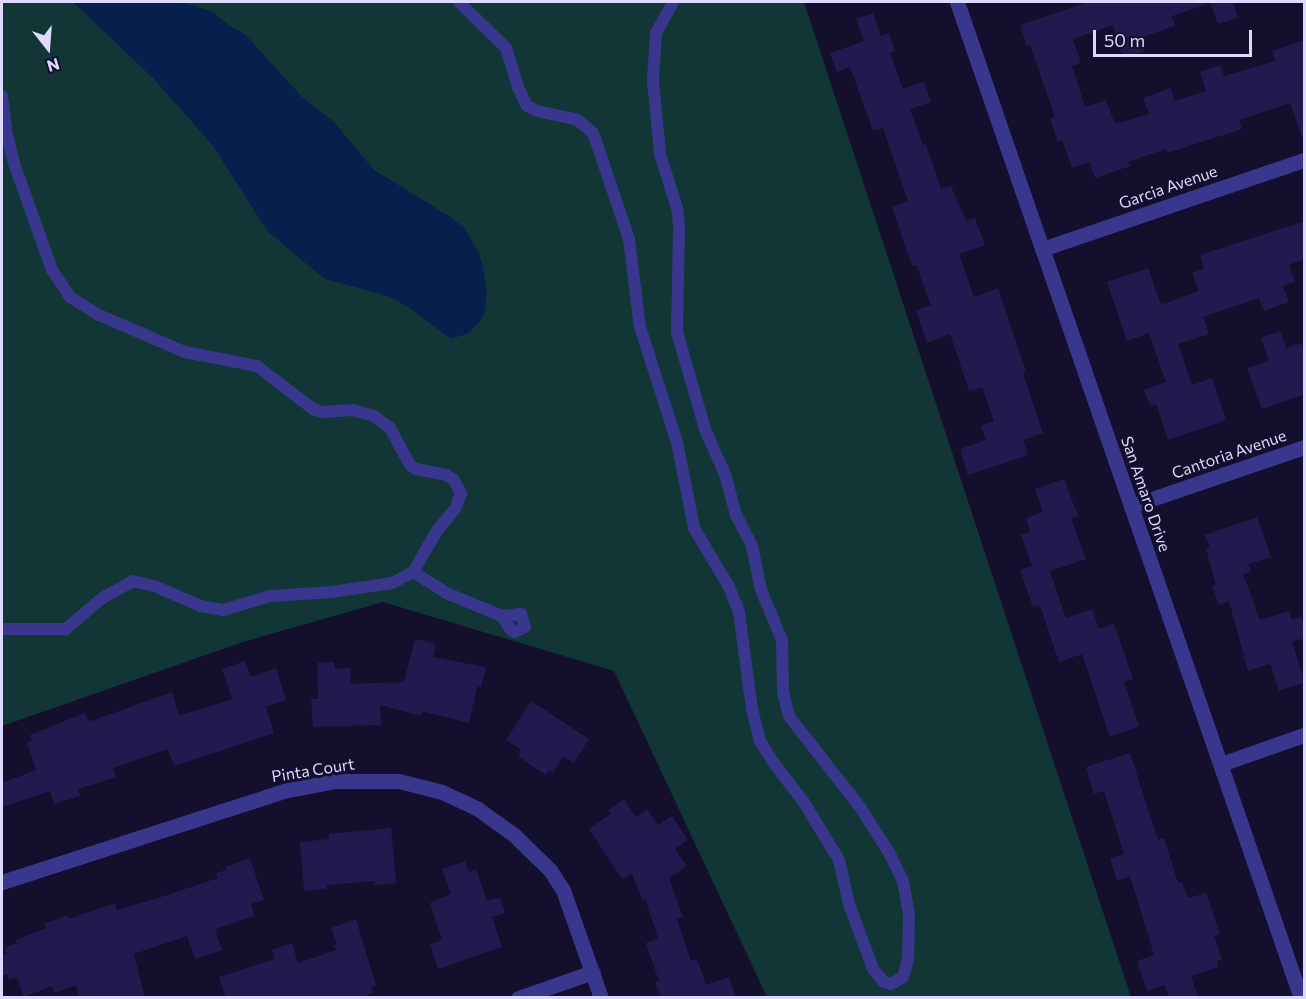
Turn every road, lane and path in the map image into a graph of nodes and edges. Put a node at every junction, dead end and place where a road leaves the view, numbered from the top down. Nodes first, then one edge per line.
1 (459, 2) edge
2 (673, 2) edge
3 (957, 2) edge
4 (2, 96) edge
5 (1305, 160) edge
6 (1042, 249) junction
7 (1305, 447) edge
8 (1131, 506) junction
9 (413, 572) junction
10 (502, 616) dead end
11 (2, 629) edge
12 (1305, 735) edge
13 (1221, 764) junction
14 (2, 882) edge
15 (593, 972) junction
16 (518, 998) edge
17 (602, 998) edge
18 (1301, 998) edge

1 - 2 lane
3 - 6 street, San Amaro Drive
4 - 9 lane
5 - 6 street, Garcia Avenue
6 - 8 street, San Amaro Drive
7 - 8 street, Cantoria Avenue
8 - 13 street, San Amaro Drive
9 - 10 lane
9 - 11 lane
12 - 13 street
13 - 18 street, San Amaro Drive
14 - 15 street, Pinta Court
15 - 16 street
15 - 17 street, Pinta Court

